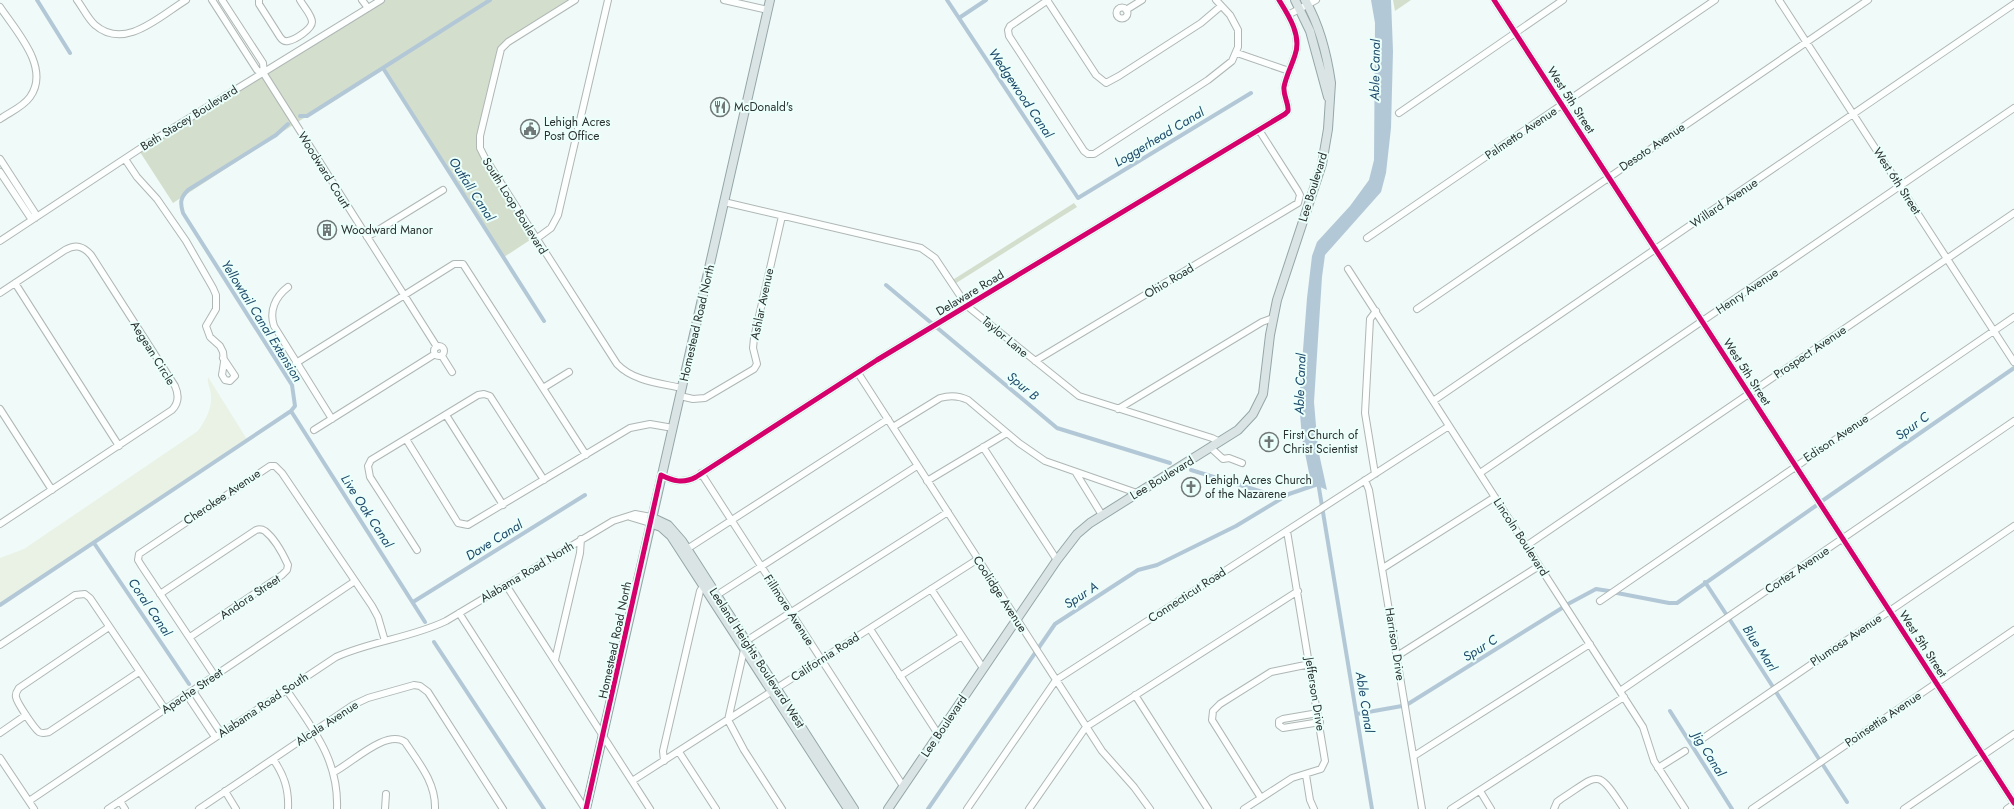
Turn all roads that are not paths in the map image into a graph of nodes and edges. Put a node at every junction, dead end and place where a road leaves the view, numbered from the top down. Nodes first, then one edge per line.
1 (78, 0) edge
2 (186, 0) edge
3 (212, 0) edge
4 (222, 0) edge
5 (259, 0) edge
6 (300, 0) edge
7 (362, 0) edge
8 (381, 0) edge
9 (575, 0) edge
10 (608, 0) edge
11 (724, 0) edge
12 (770, 0) edge
13 (1047, 0) edge
14 (1142, 0) edge
15 (1216, 0) edge
16 (1279, 0) edge
17 (1295, 0) edge
18 (1316, 0) edge
19 (1494, 0) edge
20 (1563, 0) edge
21 (1715, 0) edge
22 (1779, 0) edge
23 (1868, 0) edge
24 (2014, 4) edge
25 (1305, 5) edge
26 (1221, 6) junction
27 (0, 7) edge
28 (368, 8) junction
29 (768, 10) junction
30 (1126, 10) dead end
31 (1288, 15) junction
32 (1515, 33) junction
33 (1807, 42) junction
34 (1237, 53) junction
35 (1289, 71) junction
36 (264, 74) junction
37 (1562, 105) junction
38 (2014, 108) edge
39 (1399, 113) dead end
40 (1853, 114) junction
41 (0, 119) edge
42 (1259, 130) junction
43 (0, 159) edge
44 (125, 159) junction
45 (0, 172) edge
46 (1608, 177) junction
47 (1900, 186) junction
48 (443, 190) dead end
49 (724, 202) junction
50 (2014, 213) edge
51 (782, 216) junction
52 (35, 218) junction
53 (367, 237) junction
54 (1367, 238) dead end
55 (536, 239) junction
56 (0, 241) edge
57 (1655, 250) junction
58 (1947, 258) junction
59 (1348, 269) dead end
60 (15, 283) junction
61 (288, 287) dead end
62 (0, 293) edge
63 (404, 295) junction
64 (967, 306) junction
65 (1417, 309) dead end
66 (1376, 311) junction
67 (2014, 317) edge
68 (1273, 318) junction
69 (1702, 322) junction
70 (1994, 331) junction
71 (437, 347) junction
72 (435, 354) junction
73 (442, 356) junction
74 (223, 358) dead end
75 (1035, 361) junction
76 (296, 362) junction
77 (2014, 362) edge
78 (452, 372) dead end
79 (569, 372) dead end
80 (858, 373) junction
81 (543, 388) junction
82 (681, 392) junction
83 (1749, 394) junction
84 (1433, 401) junction
85 (0, 409) edge
86 (1118, 409) junction
87 (446, 414) junction
88 (332, 418) junction
89 (888, 419) junction
90 (2014, 421) edge
91 (1450, 426) junction
92 (893, 427) junction
93 (672, 428) junction
94 (314, 430) dead end
95 (1007, 433) junction
96 (406, 439) junction
97 (1220, 442) junction
98 (119, 446) junction
99 (983, 447) junction
100 (1211, 448) junction
101 (586, 455) junction
102 (1242, 463) dead end
103 (917, 466) junction
104 (1796, 466) junction
105 (702, 473) junction
106 (1076, 473) junction
107 (1480, 473) junction
108 (1375, 474) junction
109 (661, 475) junction
110 (544, 480) junction
111 (1365, 480) junction
112 (927, 481) junction
113 (52, 490) junction
114 (1137, 493) junction
115 (1495, 497) junction
116 (503, 505) junction
117 (948, 512) junction
118 (1102, 515) junction
119 (651, 520) junction
120 (731, 520) junction
121 (0, 524) edge
122 (2014, 526) edge
123 (1287, 531) junction
124 (1842, 538) junction
125 (581, 539) junction
126 (1526, 546) junction
127 (687, 549) junction
128 (416, 550) dead end
129 (978, 559) junction
130 (1057, 560) junction
131 (761, 566) junction
132 (1540, 566) junction
133 (1382, 568) junction
134 (355, 581) junction
135 (506, 585) junction
136 (703, 586) junction
137 (931, 589) junction
138 (1298, 591) junction
139 (160, 594) junction
140 (717, 595) junction
141 (1600, 601) dead end
142 (1889, 611) junction
143 (791, 612) junction
144 (459, 613) junction
145 (1017, 619) junction
146 (109, 627) junction
147 (430, 628) joint
148 (870, 629) junction
149 (2014, 630) edge
150 (962, 636) junction
151 (190, 637) junction
152 (385, 641) junction
153 (1590, 644) junction
154 (0, 645) edge
155 (745, 645) junction
156 (1397, 656) junction
157 (554, 660) junction
158 (821, 660) junction
159 (1310, 664) junction
160 (983, 668) junction
161 (139, 672) junction
162 (215, 676) junction
163 (900, 676) junction
164 (1056, 680) junction
165 (1936, 683) junction
166 (286, 689) junction
167 (774, 690) junction
168 (193, 691) junction
169 (1620, 691) junction
170 (187, 695) junction
171 (1135, 695) junction
172 (1624, 697) junction
173 (165, 709) junction
174 (1318, 712) junction
175 (26, 715) junction
176 (728, 720) junction
177 (1320, 722) junction
178 (1086, 727) junction
179 (314, 731) junction
180 (0, 733) edge
181 (222, 733) junction
182 (938, 734) junction
183 (2014, 734) edge
184 (603, 736) junction
185 (215, 737) junction
186 (1699, 741) dead end
187 (1685, 751) dead end
188 (679, 752) junction
189 (1414, 756) junction
190 (1983, 756) junction
191 (0, 758) edge
192 (273, 759) junction
193 (664, 761) junction
194 (1658, 768) junction
195 (334, 772) junction
196 (1306, 775) junction
197 (632, 781) junction
198 (903, 786) junction
199 (225, 791) junction
200 (1480, 791) junction
201 (386, 794) dead end
202 (1261, 798) junction
203 (29, 801) junction
204 (120, 801) junction
205 (2014, 804) edge
206 (34, 809) edge
207 (108, 809) edge
208 (125, 809) edge
209 (198, 809) edge
210 (236, 809) edge
211 (288, 809) edge
212 (337, 809) edge
213 (385, 809) edge
214 (435, 809) edge
215 (503, 809) edge
216 (586, 809) edge
217 (650, 809) edge
218 (716, 809) edge
219 (782, 809) edge
220 (848, 809) edge
221 (854, 809) edge
222 (888, 809) edge
223 (967, 809) edge
224 (1029, 809) edge
225 (1150, 809) edge
226 (1208, 809) edge
227 (1244, 809) edge
228 (1314, 809) edge
229 (1422, 809) edge
230 (1451, 809) edge
231 (1492, 809) edge
232 (1554, 809) edge
233 (1624, 809) edge
234 (1685, 809) edge
235 (1752, 809) edge
236 (1904, 809) edge
237 (2007, 809) edge

1 - 2 street
3 - 36 street
4 - 36 street
5 - 6 street
7 - 28 street
8 - 28 street, Beth Stacey Boulevard
9 - 55 street, South Loop Boulevard
10 - 55 street
11 - 29 street
12 - 29 main road, Homestead Road North
13 - 26 street
13 - 34 street
14 - 30 street
15 - 26 street
16 - 31 street
17 - 25 main road, Lee Boulevard
18 - 25 street
19 - 32 street, West 5th Street
20 - 32 street
21 - 37 street, Palmetto Avenue
22 - 33 street, West 6th Street
23 - 33 street, Desoto Avenue
24 - 40 street, Willard Avenue
25 - 31 street
25 - 68 main road, Lee Boulevard
26 - 34 street
27 - 41 street
28 - 36 street, Beth Stacey Boulevard
29 - 49 main road, Homestead Road North
31 - 35 street
32 - 37 street, West 5th Street
32 - 39 street
33 - 40 street, West 6th Street
33 - 46 street, Desoto Avenue
34 - 35 street
35 - 42 street, Delaware Road
36 - 44 street, Beth Stacey Boulevard
36 - 53 street, Woodward Court
37 - 46 street, West 5th Street
37 - 54 street, Palmetto Avenue
38 - 47 street, Henry Avenue
40 - 47 street, West 6th Street
40 - 57 street, Willard Avenue
42 - 64 street, Delaware Road
42 - 75 street, Ohio Road
43 - 52 street
44 - 52 street, Beth Stacey Boulevard
44 - 74 street
45 - 52 street
46 - 57 street, West 5th Street
46 - 65 street, Desoto Avenue
47 - 58 street, West 6th Street
47 - 69 street, Henry Avenue
48 - 53 street
49 - 51 street
49 - 82 main road, Homestead Road North
50 - 58 street, Prospect Avenue
51 - 64 street, Taylor Lane
51 - 82 street, Ashlar Avenue
52 - 56 street, Beth Stacey Boulevard
53 - 63 street, Woodward Court
55 - 82 street, South Loop Boulevard
57 - 69 street, West 5th Street
57 - 84 street, Willard Avenue
58 - 70 street, West 6th Street
58 - 83 street, Prospect Avenue
59 - 66 street, Lincoln Boulevard
60 - 62 street, Aegean Circle
60 - 98 street
60 - 98 street, Aegean Circle
61 - 76 street
63 - 71 street, Woodward Court
63 - 76 street
63 - 81 street
64 - 75 street, Taylor Lane
64 - 80 street, Delaware Road
66 - 84 street, Lincoln Boulevard
66 - 108 street
67 - 70 street, Edison Avenue
68 - 86 street
68 - 97 main road, Lee Boulevard
69 - 83 street, West 5th Street
69 - 107 street, Henry Avenue
70 - 77 street, West 6th Street
70 - 104 street, Edison Avenue
71 - 72 street
71 - 73 street
72 - 73 street
72 - 88 street
73 - 78 street
75 - 86 street, Taylor Lane
76 - 88 street
79 - 81 street
80 - 89 street, Coolidge Avenue
80 - 105 street, Delaware Road
81 - 101 street
82 - 93 main road, Homestead Road North
83 - 104 street, West 5th Street
83 - 126 street, Prospect Avenue
84 - 91 street, Lincoln Boulevard
85 - 113 street
86 - 97 street, Taylor Lane
87 - 96 street
87 - 110 street
87 - 116 street
88 - 94 street
89 - 92 street, Coolidge Avenue
89 - 120 street
90 - 124 street, Cortez Avenue
91 - 107 street, Lincoln Boulevard
91 - 108 street, Connecticut Road
92 - 95 street
92 - 103 street, Coolidge Avenue
93 - 101 street
93 - 109 main road, Homestead Road North
95 - 99 street
95 - 106 street
96 - 116 street
96 - 128 street
97 - 100 main road, Lee Boulevard
98 - 113 street, Aegean Circle
99 - 112 street
99 - 130 street
100 - 102 street
100 - 114 main road, Lee Boulevard
101 - 110 street
103 - 112 street, Coolidge Avenue
103 - 131 street
104 - 124 street, West 5th Street
104 - 141 street, Edison Avenue
105 - 109 street, Delaware Road
105 - 120 street, Fillmore Avenue
106 - 114 street
106 - 118 street
107 - 115 street, Lincoln Boulevard
108 - 111 street, Connecticut Road
109 - 119 main road, Homestead Road North
110 - 116 street
111 - 123 street, Connecticut Road
111 - 133 street, Harrison Drive
112 - 117 street, Coolidge Avenue
113 - 121 street, Aegean Circle
114 - 118 main road, Lee Boulevard
115 - 126 street, Lincoln Boulevard
115 - 133 street
117 - 129 street, Coolidge Avenue
117 - 143 street
118 - 130 main road, Lee Boulevard
119 - 125 street, Alabama Road North
119 - 127 main road, Leeland Heights Boulevard West
119 - 136 main road, Leeland Heights Boulevard West
119 - 184 main road, Homestead Road North
120 - 127 street
120 - 131 street, Fillmore Avenue
122 - 142 street, Plumosa Avenue
123 - 138 street, Jefferson Drive
123 - 164 street, Connecticut Road
124 - 142 street, West 5th Street
124 - 169 street, Cortez Avenue
125 - 135 street, Alabama Road North
125 - 157 street
126 - 132 street, Lincoln Boulevard
127 - 140 main road, Leeland Heights Boulevard West
129 - 137 street, California Road
129 - 145 street, Coolidge Avenue
130 - 145 main road, Lee Boulevard
131 - 140 street
131 - 143 street, Fillmore Avenue
132 - 153 street, Lincoln Boulevard
132 - 156 street
133 - 156 street, Harrison Drive
134 - 139 street, Cherokee Avenue
134 - 152 street, Cherokee Avenue
134 - 162 street, Apache Street
135 - 144 street, Alabama Road North
135 - 157 street
136 - 155 main road, Leeland Heights Boulevard West
136 - 193 street
137 - 148 street, California Road
137 - 150 street
138 - 159 street, Jefferson Drive
138 - 171 street
139 - 151 street, Cherokee Avenue
139 - 151 street, Andora Street
140 - 155 main road, Leeland Heights Boulevard West
142 - 165 street, West 5th Street
142 - 186 street, Plumosa Avenue
143 - 155 street
143 - 158 street, Fillmore Avenue
144 - 147 street, Alabama Road North
144 - 216 street
145 - 160 main road, Lee Boulevard
145 - 164 street, Coolidge Avenue
146 - 154 street
146 - 161 street
146 - 175 street
147 - 152 street, Alabama Road South
148 - 158 street, California Road
148 - 163 street
149 - 165 street, Poinsettia Avenue
150 - 160 street
150 - 163 street
151 - 162 street, Cherokee Avenue
152 - 166 street, Alabama Road South
153 - 169 street, Lincoln Boulevard
153 - 189 street
155 - 167 main road, Leeland Heights Boulevard West
155 - 176 street
156 - 189 street, Harrison Drive
157 - 184 street
158 - 167 street, California Road
158 - 198 street, Fillmore Avenue
159 - 174 street, Jefferson Drive
159 - 202 street
160 - 182 main road, Lee Boulevard
161 - 173 street
161 - 175 street
162 - 168 street, Apache Street
163 - 182 street
164 - 178 street, Coolidge Avenue
164 - 223 street, Connecticut Road
165 - 190 street, West 5th Street
165 - 235 street, Poinsettia Avenue
166 - 179 street
166 - 181 street, Alabama Road South
167 - 176 street, California Road
167 - 220 main road, Leeland Heights Boulevard West
167 - 221 main road, Leeland Heights Boulevard West
168 - 170 street, Apache Street
168 - 181 street
169 - 172 street, Lincoln Boulevard
170 - 173 street, Apache Street
170 - 185 street
171 - 178 street
171 - 226 street
172 - 194 street, Lincoln Boulevard
172 - 200 street
173 - 203 street, Apache Street
174 - 177 street, Jefferson Drive
174 - 177 street
175 - 180 street
176 - 188 street, California Road
176 - 219 street
177 - 196 street, Jefferson Drive
178 - 224 street
178 - 225 street, Coolidge Avenue
179 - 192 street, Alcala Avenue
179 - 195 street
179 - 215 street, Alcala Avenue
181 - 185 street, Alabama Road South
182 - 198 main road, Lee Boulevard
183 - 190 street
184 - 197 street
184 - 216 main road, Homestead Road North
185 - 204 street, Alabama Road South
187 - 194 street
188 - 193 street, California Road
188 - 218 street
189 - 229 street, Harrison Drive
190 - 205 street, West 5th Street
190 - 236 street
191 - 203 street
192 - 199 street, Alcala Avenue
192 - 211 street
193 - 197 street, California Road
194 - 234 street, Lincoln Boulevard
195 - 212 street
195 - 214 street
196 - 202 street, Jefferson Drive
196 - 228 street
197 - 217 street
198 - 222 main road, Lee Boulevard
199 - 209 street, Alcala Avenue
199 - 210 street
200 - 230 street
200 - 231 street
201 - 213 street
202 - 227 street, Jefferson Drive
203 - 206 street
204 - 207 street, Alabama Road South
204 - 208 street
205 - 237 street
232 - 233 street

